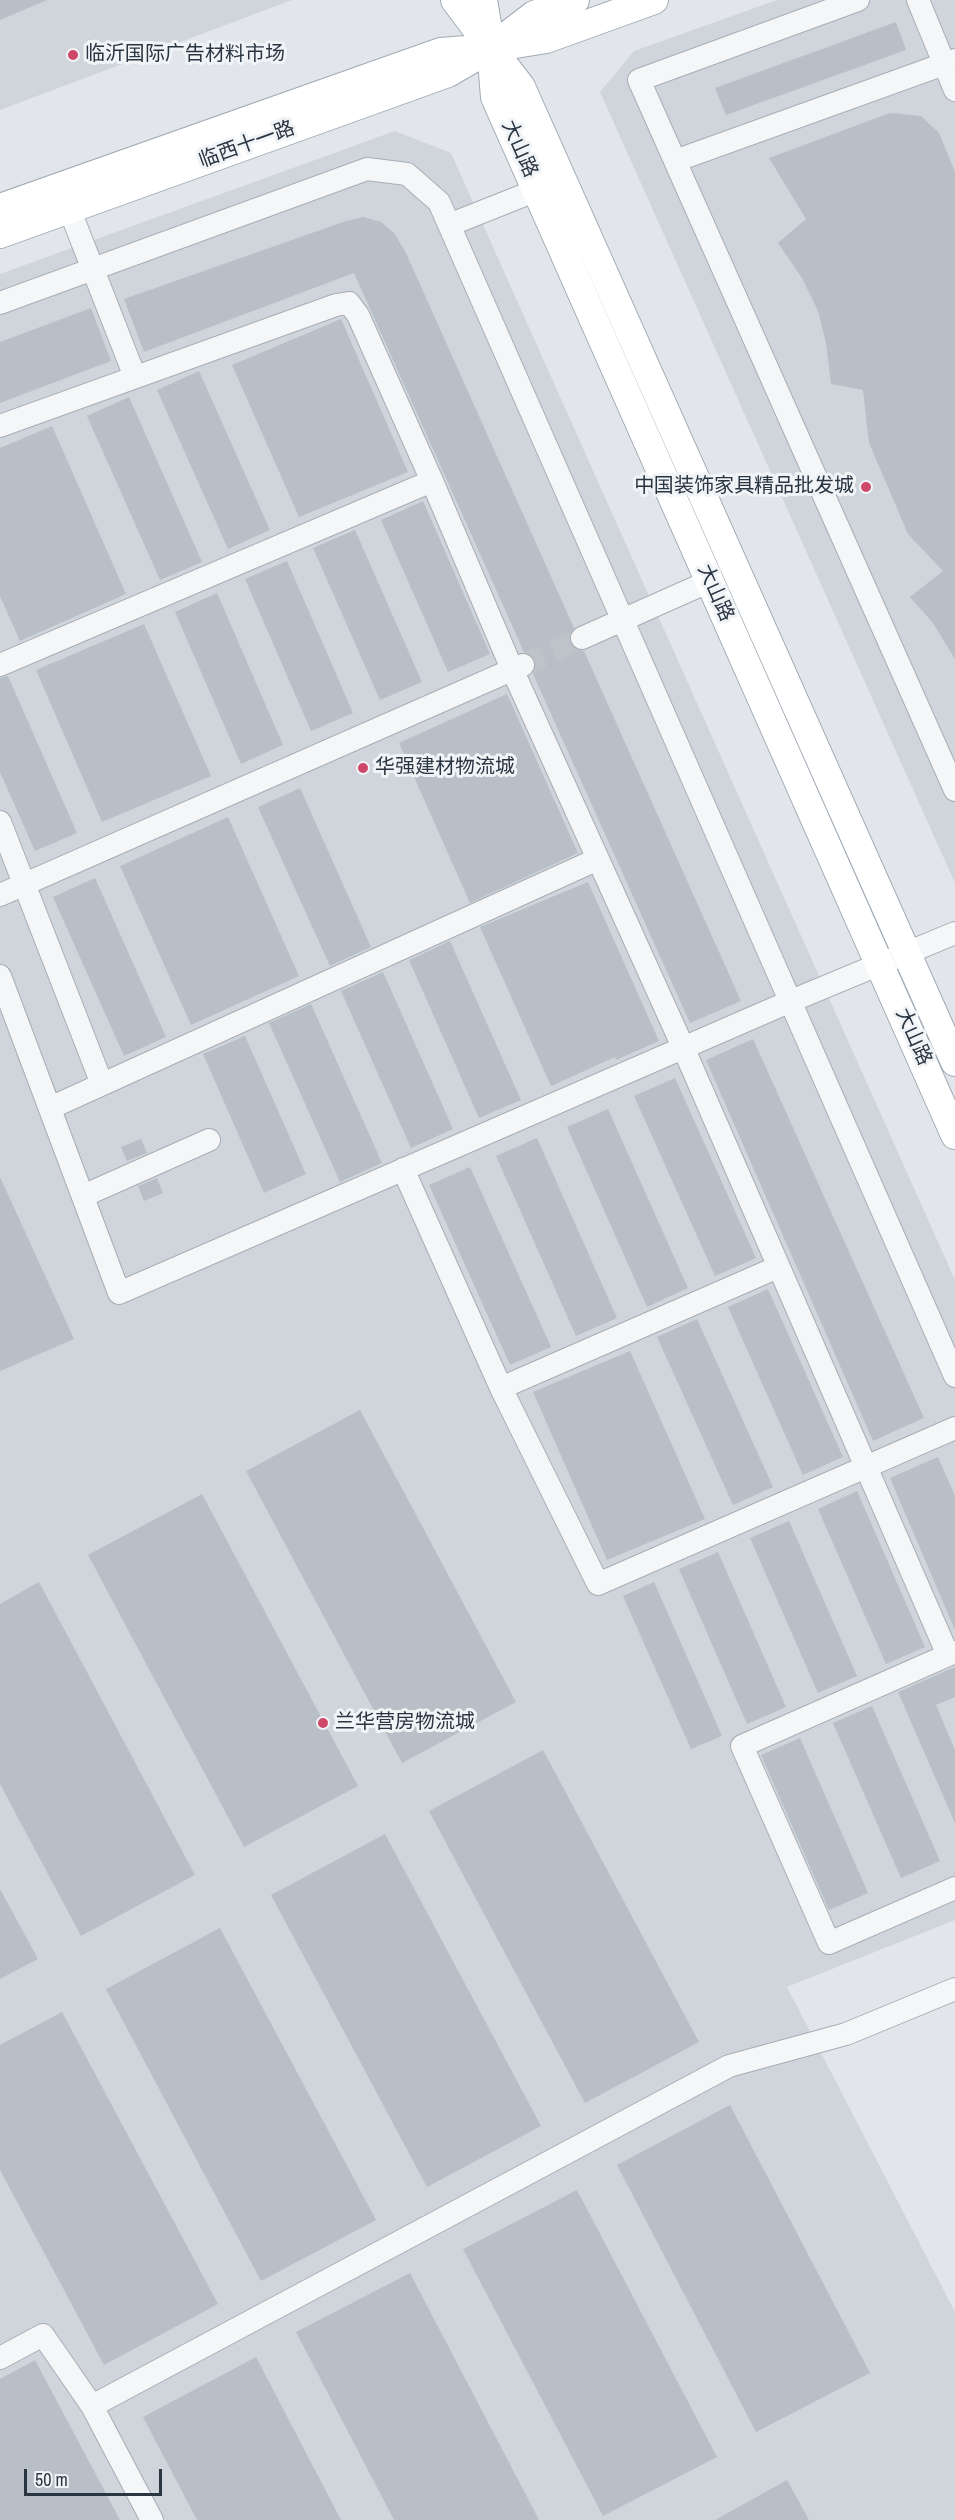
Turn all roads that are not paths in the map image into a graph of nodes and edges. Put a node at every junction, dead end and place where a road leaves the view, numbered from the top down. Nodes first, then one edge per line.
1 (455, 0) edge
2 (483, 0) edge
3 (575, 0) edge
4 (654, 0) edge
5 (858, 0) edge
6 (918, 0) edge
7 (491, 48) junction
8 (950, 62) edge
9 (955, 90) edge
10 (675, 161) junction
11 (537, 190) junction
12 (67, 204) junction
13 (0, 208) edge
14 (0, 221) edge
15 (449, 225) junction
16 (0, 234) edge
17 (93, 268) junction
18 (0, 303) edge
19 (135, 377) junction
20 (0, 426) edge
21 (432, 480) junction
22 (710, 581) junction
23 (623, 621) junction
24 (582, 639) tunnel mouth
25 (0, 665) edge
26 (518, 667) junction
27 (955, 790) edge
28 (0, 822) edge
29 (598, 859) junction
30 (25, 884) junction
31 (0, 894) edge
32 (955, 933) edge
33 (908, 954) junction
34 (881, 965) junction
35 (0, 976) edge
36 (791, 1001) junction
37 (683, 1047) junction
38 (955, 1062) edge
39 (102, 1084) junction
40 (50, 1108) junction
41 (955, 1134) edge
42 (209, 1140) dead end
43 (403, 1169) junction
44 (83, 1196) junction
45 (778, 1267) junction
46 (955, 1376) edge
47 (501, 1388) junction
48 (955, 1428) edge
49 (866, 1467) junction
50 (952, 1653) edge
51 (955, 1888) edge
52 (955, 1989) edge
53 (0, 2358) edge
54 (92, 2406) junction
55 (152, 2520) edge

1 - 7 main road, 大山路
2 - 7 main road, 大山路
3 - 7 main road, 临西十一路
4 - 7 main road, 临西十一路
5 - 10 street
6 - 8 street
7 - 11 main road, 大山路
7 - 12 main road, 临西十一路
7 - 13 main road, 临西十一路
7 - 33 main road, 大山路
8 - 9 street
8 - 10 street
10 - 27 street
11 - 15 street
11 - 22 main road, 大山路
12 - 14 main road, 临西十一路
12 - 16 main road, 临西十一路
12 - 17 street
15 - 17 street
15 - 23 street
17 - 18 street
17 - 19 street
19 - 20 street
19 - 21 street
21 - 25 street
21 - 26 street
22 - 23 street
22 - 34 main road, 大山路
23 - 24 street
23 - 36 street
26 - 29 street
26 - 30 street
28 - 30 street
29 - 37 street
29 - 39 street
30 - 31 street
30 - 39 street
32 - 33 street
33 - 34 street
33 - 38 main road, 大山路
34 - 36 street
34 - 41 main road, 大山路
35 - 40 street
36 - 37 street
36 - 46 street
37 - 43 street
37 - 45 street
39 - 40 street
40 - 44 street
42 - 44 street
43 - 44 street
43 - 47 street
45 - 47 street
45 - 49 street
47 - 49 street
48 - 49 street
49 - 50 street
50 - 51 street
52 - 54 street
53 - 54 street
54 - 55 street

